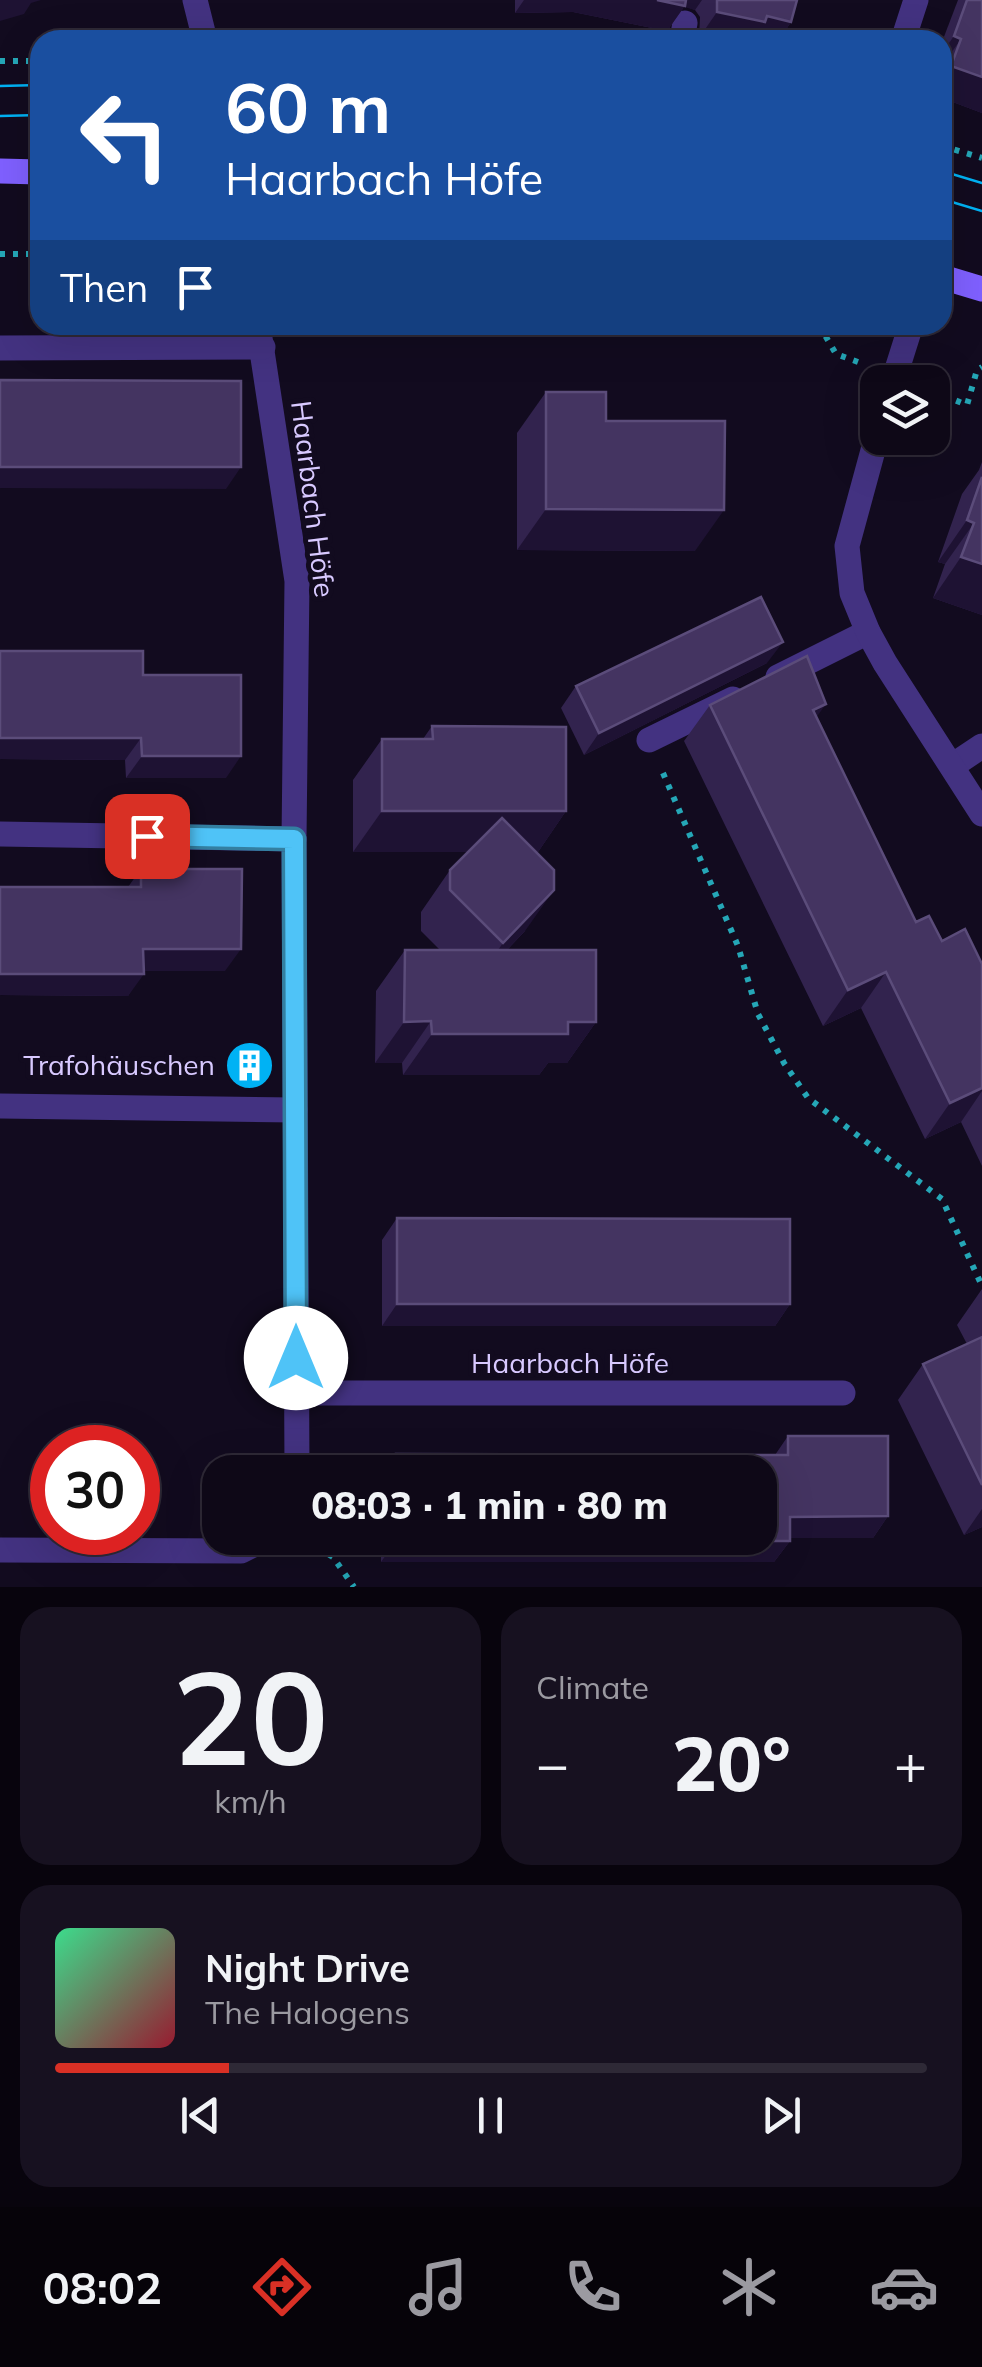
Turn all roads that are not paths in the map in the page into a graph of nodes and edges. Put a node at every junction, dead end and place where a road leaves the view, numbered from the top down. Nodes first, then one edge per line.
1 (195, 0) edge
2 (916, 0) edge
3 (202, 30) edge
4 (907, 30) edge
5 (0, 171) edge
6 (30, 172) edge
7 (952, 280) edge
8 (982, 288) edge
9 (908, 335) edge
10 (260, 336) edge
11 (0, 348) edge
12 (899, 365) edge
13 (872, 455) edge
14 (868, 632) junction
15 (649, 740) road end
16 (982, 746) edge
17 (952, 766) junction
18 (982, 814) edge
19 (0, 834) edge
20 (294, 839) junction
21 (0, 1106) edge
22 (295, 1110) junction
23 (297, 1393) junction
24 (844, 1393) dead end
25 (297, 1455) edge
26 (0, 1550) edge
27 (202, 1551) edge

1 - 3 street
2 - 4 street
5 - 6 main road
7 - 8 main road
9 - 12 street
10 - 11 street, Haarbach Höfe
10 - 20 street, Haarbach Höfe
13 - 14 street
14 - 15 street
14 - 17 street
16 - 17 street
17 - 18 street
19 - 20 street
20 - 22 street, Haarbach Höfe
21 - 22 street
22 - 23 street, Haarbach Höfe
23 - 24 street, Haarbach Höfe
23 - 25 street, Haarbach Höfe
26 - 27 street

